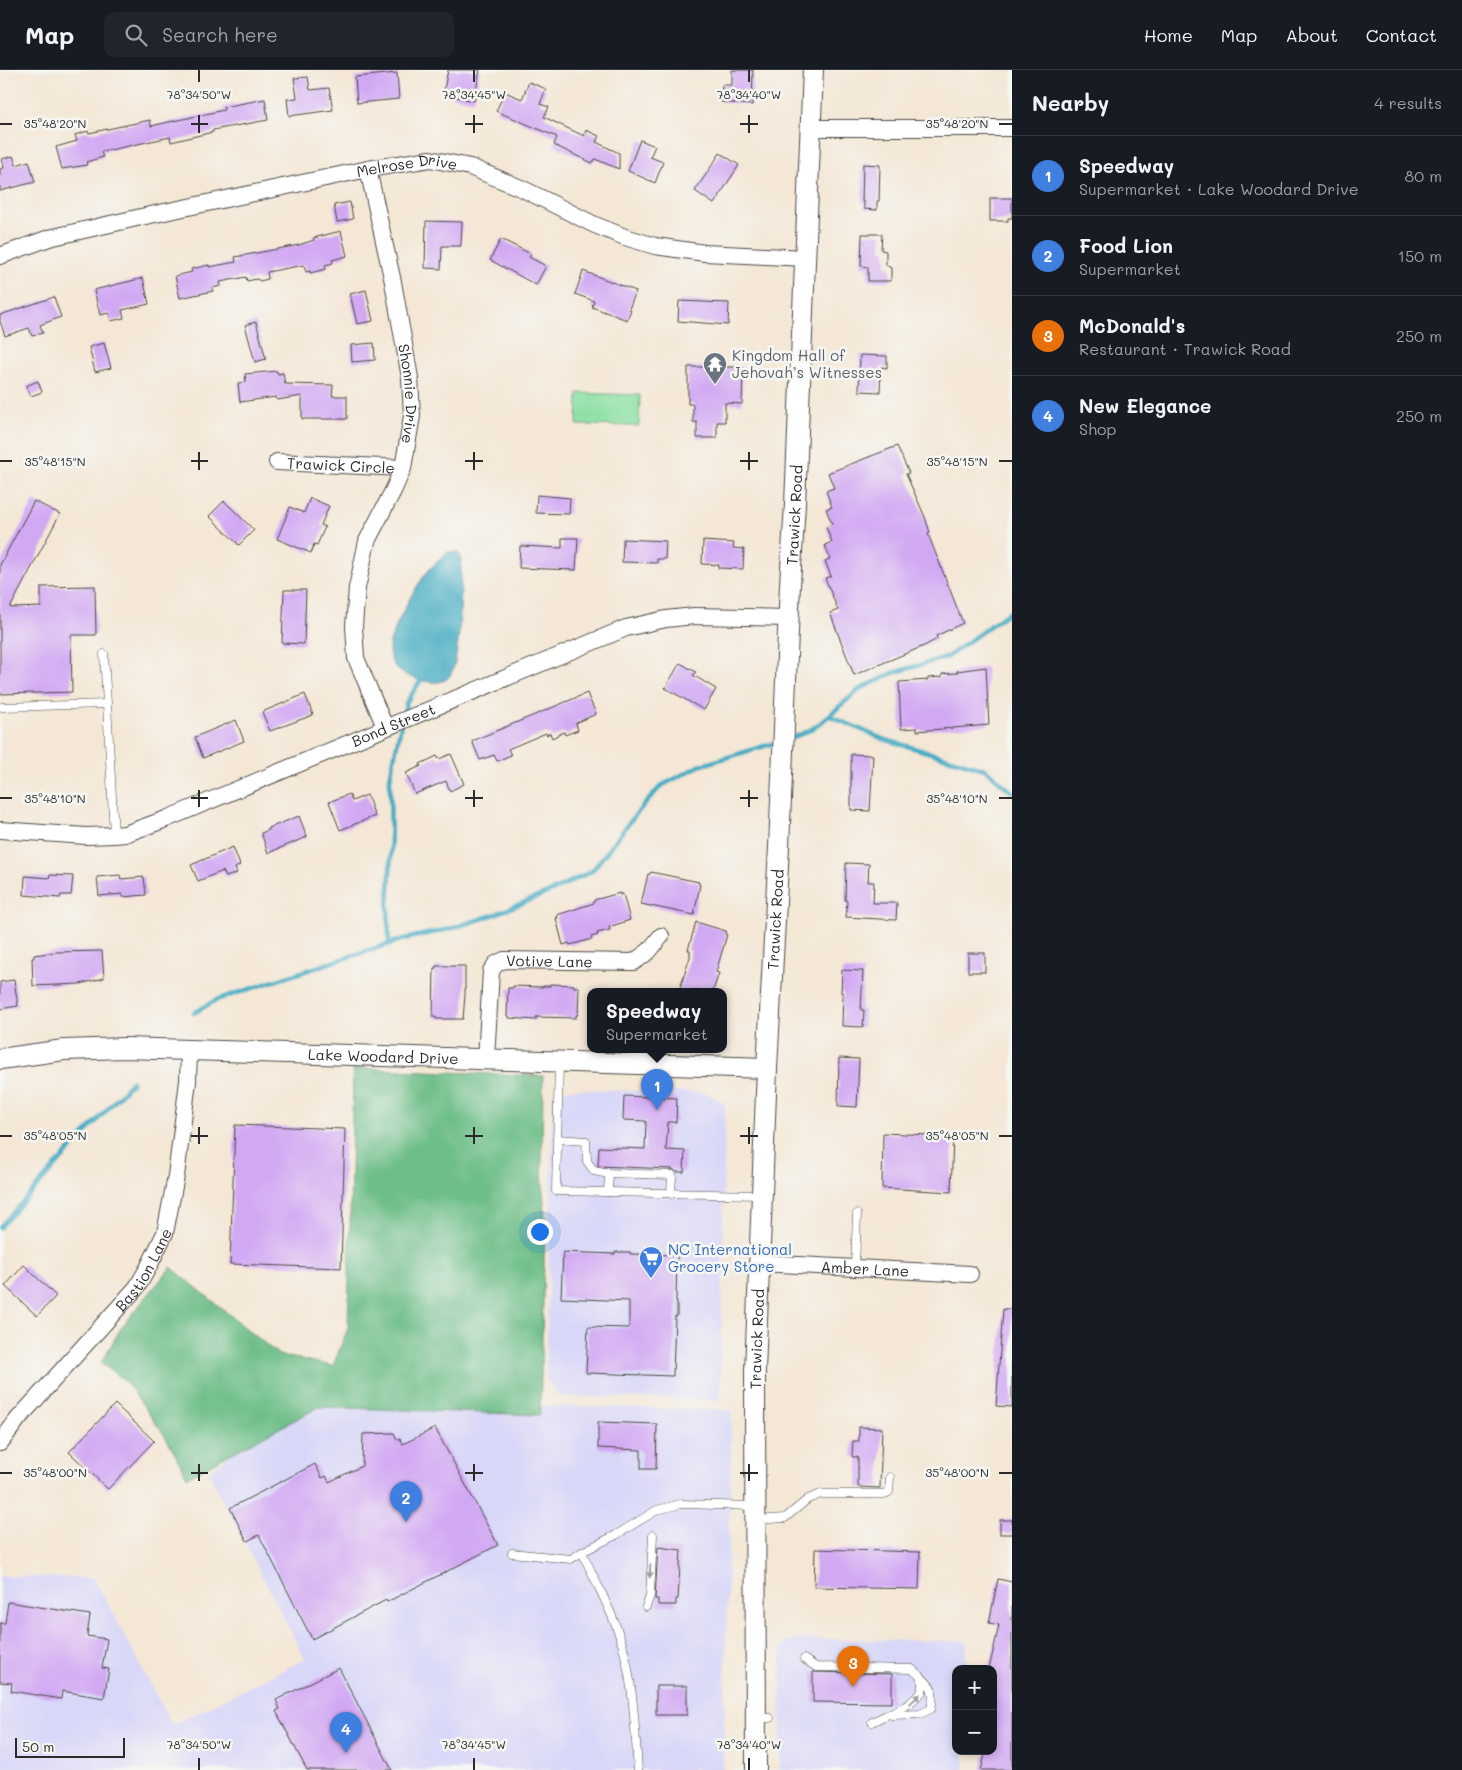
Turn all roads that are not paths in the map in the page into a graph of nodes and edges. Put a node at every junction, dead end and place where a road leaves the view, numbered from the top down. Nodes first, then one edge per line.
1 (813, 70) edge
2 (811, 128) junction
3 (1012, 128) edge
4 (368, 169) junction
5 (0, 256) edge
6 (805, 258) junction
7 (278, 462) dead end
8 (403, 468) junction
9 (789, 618) junction
10 (104, 654) dead end
11 (107, 704) junction
12 (2, 707) dead end
13 (385, 727) junction
14 (0, 830) edge
15 (114, 835) junction
16 (661, 936) dead end
17 (190, 1050) junction
18 (0, 1059) edge
19 (486, 1060) junction
20 (559, 1062) junction
21 (767, 1068) junction
22 (557, 1139) junction
23 (609, 1173) junction
24 (608, 1192) junction
25 (671, 1194) junction
26 (762, 1195) junction
27 (856, 1214) dead end
28 (760, 1263) junction
29 (855, 1268) junction
30 (970, 1274) dead end
31 (0, 1443) edge
32 (890, 1477) dead end
33 (756, 1513) junction
34 (653, 1535) dead end
35 (582, 1552) junction
36 (512, 1553) dead end
37 (646, 1607) dead end
38 (804, 1659) dead end
39 (922, 1678) junction
40 (888, 1715) junction
41 (872, 1722) dead end
42 (638, 1770) edge
43 (756, 1770) edge

1 - 2 street, Trawick Road
2 - 3 street
2 - 6 street, Trawick Road
4 - 5 street, Melrose Drive
4 - 6 street, Melrose Drive
4 - 8 street, Shonnie Drive
6 - 9 street, Trawick Road
7 - 8 street, Trawick Circle
8 - 13 street, Shonnie Drive
9 - 13 street, Bond Street
9 - 21 street, Trawick Road
10 - 11 lane
11 - 12 lane
11 - 15 lane
13 - 15 street, Bond Street
14 - 15 street, Bond Street
16 - 19 street, Votive Lane
17 - 18 street, Lake Woodard Drive
17 - 19 street, Lake Woodard Drive
17 - 31 street, Bastion Lane
19 - 20 street, Lake Woodard Drive
20 - 21 street, Lake Woodard Drive
20 - 22 lane
21 - 26 street, Trawick Road
22 - 23 lane
22 - 24 lane
23 - 24 lane
23 - 25 lane
24 - 25 lane
25 - 26 lane
26 - 28 street, Trawick Road
27 - 29 lane
28 - 29 street, Amber Lane
28 - 33 street, Trawick Road
29 - 30 street, Amber Lane
32 - 33 lane
33 - 35 lane
33 - 43 street, Trawick Road
34 -> 37 lane
35 - 36 lane
35 - 42 lane
38 - 39 lane
40 -> 39 lane
39 - 40 lane
40 - 41 lane

